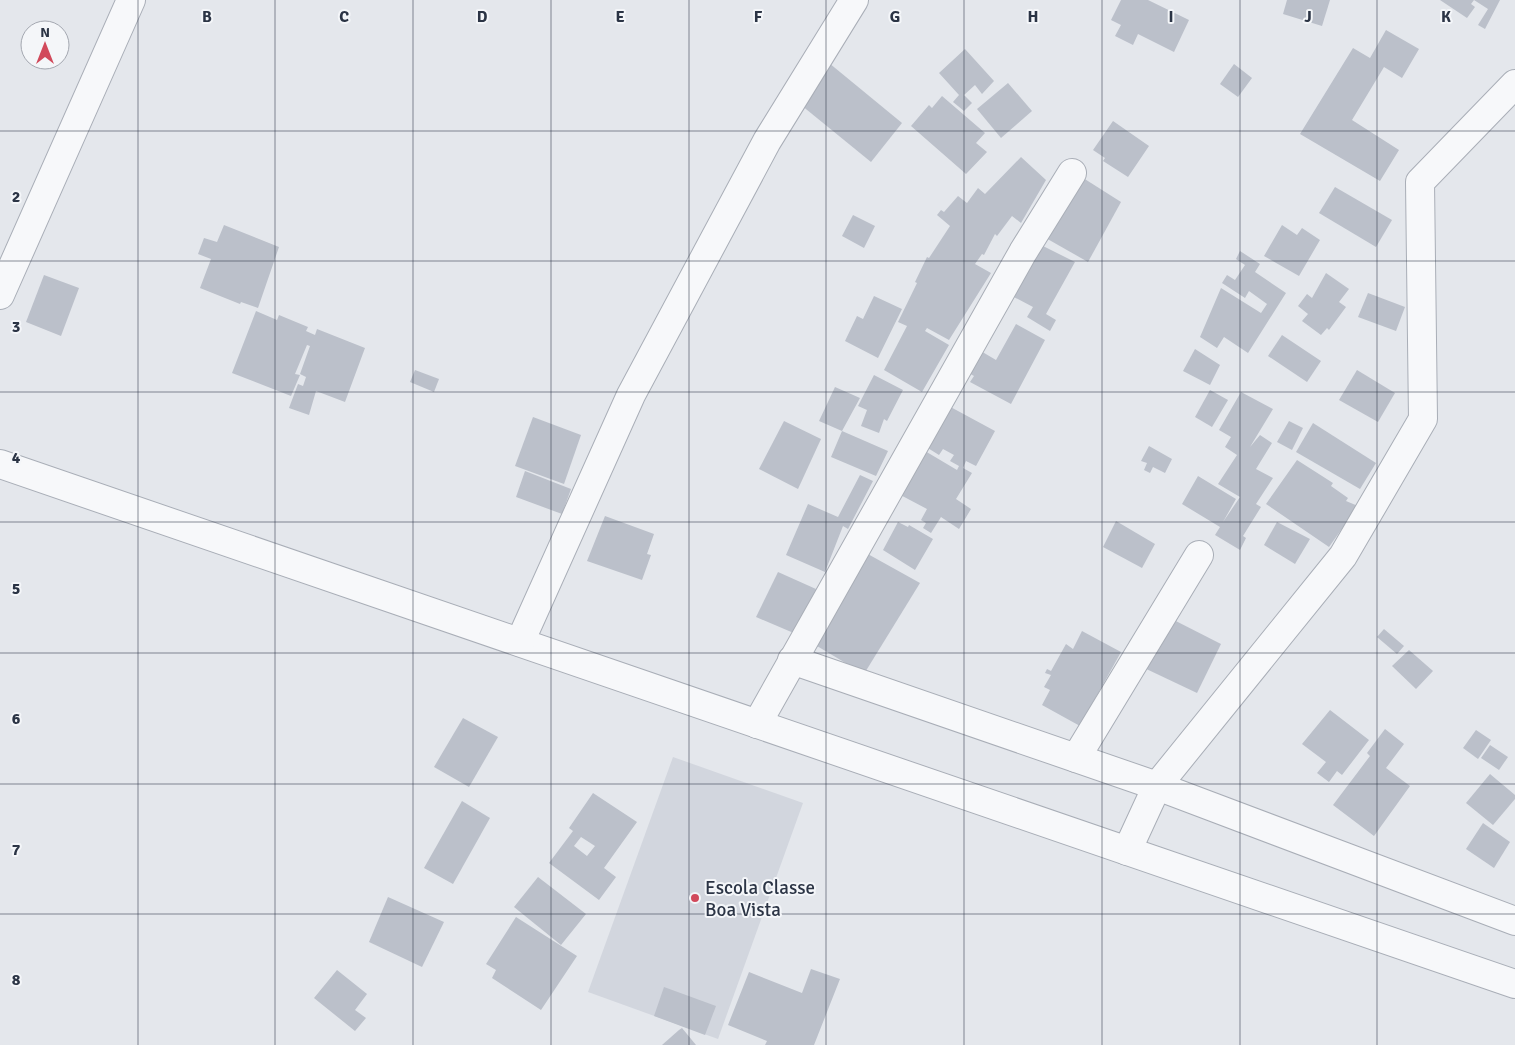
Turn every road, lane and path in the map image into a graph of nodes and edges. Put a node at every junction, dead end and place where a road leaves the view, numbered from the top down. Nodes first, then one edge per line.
1 (131, 0) edge
2 (854, 0) edge
3 (1515, 84) edge
4 (1072, 174) dead end
5 (0, 295) edge
6 (0, 464) edge
7 (1199, 555) dead end
8 (520, 642) junction
9 (792, 660) junction
10 (757, 724) junction
11 (1076, 758) junction
12 (1157, 786) junction
13 (1127, 851) junction
14 (1515, 920) edge
15 (1515, 984) edge

1 - 5 street
2 - 8 street
3 - 12 street
4 - 9 street
6 - 8 street
7 - 11 street
8 - 10 street
9 - 10 street
9 - 11 street
10 - 13 street
11 - 12 street
12 - 13 street
12 - 14 street
13 - 15 street

